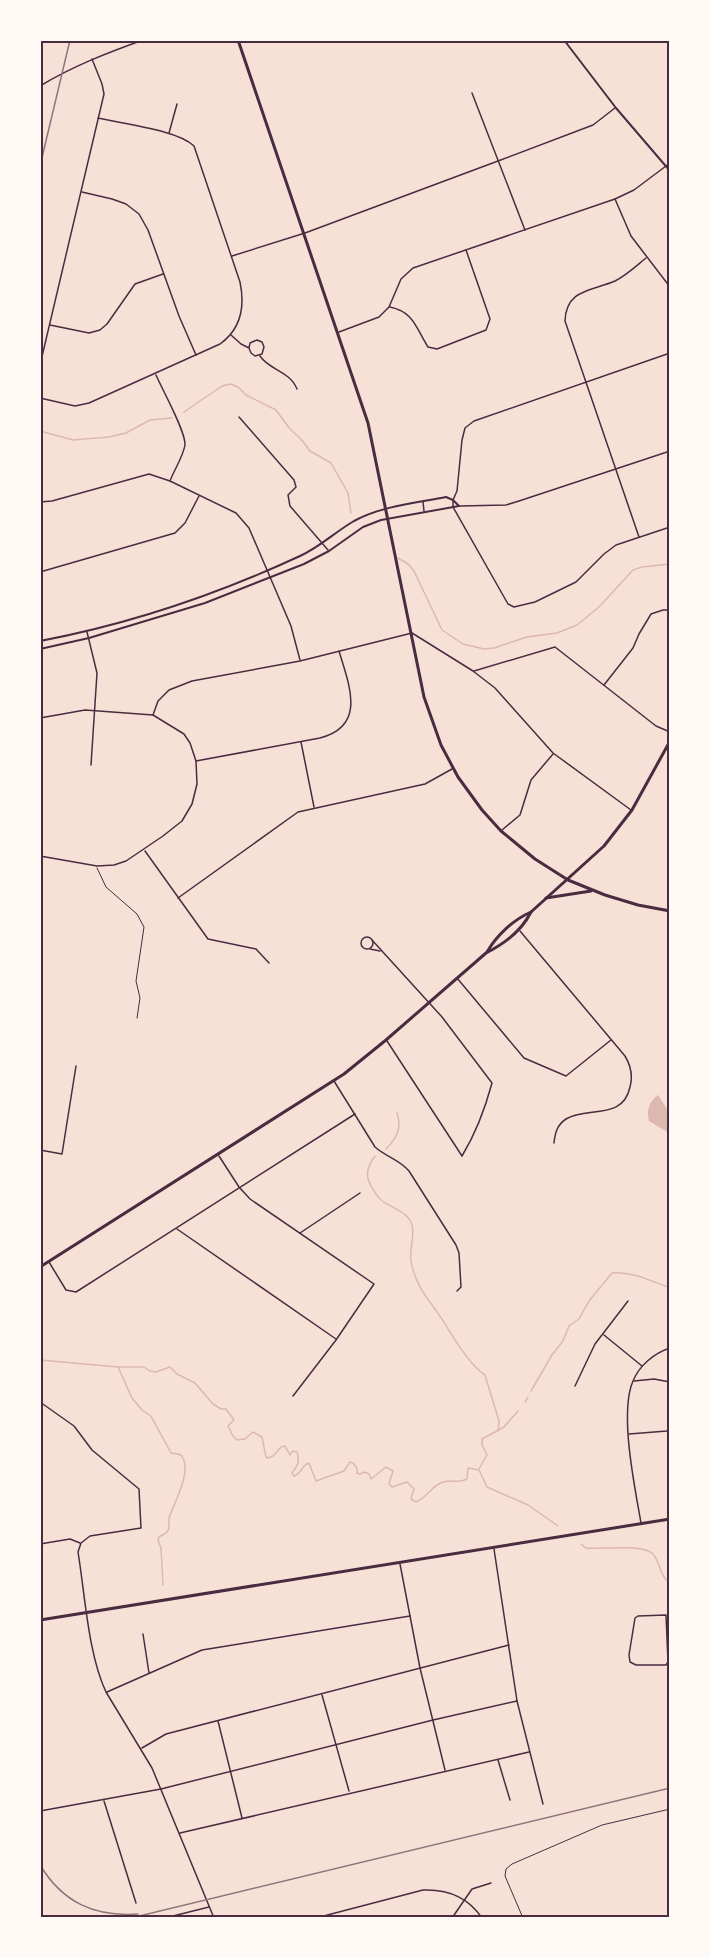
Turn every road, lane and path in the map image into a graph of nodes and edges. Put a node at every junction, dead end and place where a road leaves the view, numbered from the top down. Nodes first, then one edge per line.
1 (143, 40) edge
2 (238, 40) edge
3 (564, 40) edge
4 (92, 59) junction
5 (40, 86) edge
6 (472, 93) dead end
7 (177, 104) dead end
8 (616, 108) junction
9 (98, 118) junction
10 (169, 134) junction
11 (498, 161) junction
12 (669, 163) edge
13 (665, 166) junction
14 (669, 171) edge
15 (81, 192) junction
16 (615, 199) junction
17 (525, 231) junction
18 (305, 233) junction
19 (466, 249) junction
20 (231, 257) junction
21 (646, 258) junction
22 (164, 274) junction
23 (669, 287) edge
24 (388, 307) junction
25 (50, 325) junction
26 (339, 332) junction
27 (230, 335) junction
28 (249, 348) junction
29 (669, 353) edge
30 (260, 355) junction
31 (196, 356) junction
32 (40, 365) edge
33 (155, 374) junction
34 (586, 383) junction
35 (297, 389) dead end
36 (40, 398) edge
37 (239, 417) dead end
38 (669, 451) edge
39 (616, 469) junction
40 (170, 481) junction
41 (199, 496) junction
42 (453, 500) junction
43 (40, 502) edge
44 (423, 502) junction
45 (459, 506) junction
46 (453, 507) junction
47 (387, 508) junction
48 (424, 512) junction
49 (389, 518) junction
50 (669, 527) edge
51 (639, 538) junction
52 (323, 544) junction
53 (329, 551) junction
54 (267, 570) junction
55 (40, 572) edge
56 (270, 578) junction
57 (202, 596) junction
58 (205, 603) junction
59 (669, 610) edge
60 (154, 612) junction
61 (156, 619) junction
62 (87, 631) junction
63 (412, 633) junction
64 (89, 638) junction
65 (40, 641) edge
66 (40, 649) edge
67 (339, 651) junction
68 (300, 661) junction
69 (473, 671) junction
70 (604, 684) junction
71 (96, 711) junction
72 (153, 715) junction
73 (40, 718) edge
74 (669, 732) edge
75 (301, 741) junction
76 (669, 741) edge
77 (554, 753) junction
78 (195, 761) junction
79 (91, 765) dead end
80 (453, 768) junction
81 (314, 807) junction
82 (632, 810) junction
83 (501, 831) junction
84 (144, 850) junction
85 (40, 856) edge
86 (97, 866) junction
87 (568, 880) junction
88 (593, 890) junction
89 (178, 898) junction
90 (546, 898) junction
91 (669, 911) edge
92 (531, 912) junction
93 (519, 929) junction
94 (372, 940) junction
95 (369, 949) junction
96 (380, 951) junction
97 (486, 953) junction
98 (269, 963) dead end
99 (456, 978) junction
100 (429, 1003) junction
101 (137, 1018) dead end
102 (386, 1040) junction
103 (611, 1040) junction
104 (76, 1066) dead end
105 (333, 1081) junction
106 (355, 1114) junction
107 (554, 1143) dead end
108 (40, 1150) edge
109 (219, 1155) junction
110 (239, 1187) junction
111 (360, 1193) dead end
112 (176, 1228) junction
113 (299, 1233) junction
114 (49, 1262) junction
115 (40, 1267) edge
116 (457, 1292) dead end
117 (628, 1301) dead end
118 (603, 1334) junction
119 (336, 1340) junction
120 (669, 1348) edge
121 (643, 1366) junction
122 (633, 1381) junction
123 (669, 1382) edge
124 (575, 1386) dead end
125 (293, 1396) dead end
126 (40, 1402) edge
127 (669, 1426) edge
128 (629, 1434) junction
129 (669, 1519) edge
130 (641, 1523) junction
131 (81, 1543) junction
132 (40, 1544) edge
133 (493, 1548) junction
134 (400, 1563) junction
135 (87, 1612) junction
136 (410, 1616) junction
137 (40, 1620) edge
138 (143, 1634) dead end
139 (668, 1637) edge
140 (509, 1645) junction
141 (420, 1668) junction
142 (149, 1673) junction
143 (106, 1692) junction
144 (322, 1694) junction
145 (518, 1701) junction
146 (217, 1720) junction
147 (433, 1720) junction
148 (336, 1744) junction
149 (142, 1749) junction
150 (529, 1752) junction
151 (498, 1759) junction
152 (445, 1770) junction
153 (230, 1771) junction
154 (162, 1789) junction
155 (349, 1793) junction
156 (104, 1800) junction
157 (510, 1800) dead end
158 (543, 1804) dead end
159 (669, 1809) edge
160 (40, 1811) edge
161 (242, 1820) junction
162 (180, 1833) junction
163 (491, 1883) dead end
164 (463, 1899) junction
165 (136, 1903) dead end
166 (209, 1907) junction
167 (165, 1917) edge
168 (214, 1917) edge
169 (316, 1917) edge
170 (452, 1917) edge
171 (482, 1917) edge
172 (523, 1917) edge

1 - 4 street
2 - 18 main road
3 - 8 street
4 - 5 street
4 - 9 street
6 - 11 street
7 - 10 street
8 - 11 street
8 - 13 street
9 - 10 street
9 - 15 street
10 - 20 street
11 - 17 street
11 - 18 street
12 - 13 street
13 - 14 street
13 - 16 street
15 - 22 street
15 - 25 street
16 - 17 street
16 - 21 street
17 - 19 street
18 - 20 street
18 - 26 main road
19 - 24 street
19 - 24 street
20 - 27 street
21 - 23 street
21 - 34 street
22 - 25 street
22 - 31 street
24 - 26 street
25 - 32 street
26 - 47 main road
27 - 28 street
27 - 31 street
28 - 30 street
28 - 30 street
29 - 34 street
30 - 35 street
31 - 33 street
33 - 36 street
33 - 40 street
34 - 39 street
34 - 42 street
37 - 52 street
38 - 39 street
39 - 45 street
39 - 51 street
40 - 41 street
40 - 43 street
41 - 54 street
41 - 55 street
42 - 44 street
42 - 45 street
42 - 46 street
44 - 47 street
44 - 48 street
45 - 46 street
46 - 48 street
46 - 51 street
47 - 49 main road
47 - 52 street
48 - 49 street
49 - 53 street
49 - 63 main road
50 - 51 street
52 - 53 street
52 - 54 street
53 - 56 street
54 - 56 street
54 - 57 street
56 - 58 street
56 - 68 street
57 - 58 street
57 - 60 street
58 - 61 street
59 - 70 street
60 - 61 street
60 - 62 street
61 - 64 street
62 - 64 street
62 - 65 street
63 - 67 street
63 - 69 street
63 - 80 main road
64 - 66 street
64 - 71 street
67 - 68 street
67 - 75 street
68 - 72 street
69 - 70 street
69 - 77 street
70 - 74 street
71 - 72 street
71 - 73 street
71 - 79 street
72 - 78 street
75 - 78 street
75 - 81 street
76 - 82 main road
77 - 82 street
77 - 83 street
78 - 84 street
80 - 81 street
80 - 83 main road
81 - 89 street
82 - 87 main road
83 - 87 main road
84 - 86 street
84 - 89 street
85 - 86 street
86 - 101 lane
87 - 88 main road
87 - 90 main road
88 - 90 main road
88 - 91 main road
89 - 98 street
90 - 92 main road
92 - 93 main road
92 - 97 main road
93 - 97 main road
93 - 103 street
94 - 95 street
94 - 95 street
94 - 96 street
95 - 96 street
96 - 100 street
97 - 99 main road
99 - 100 main road
99 - 103 street
100 - 102 main road
100 - 102 street
102 - 105 main road
103 - 107 street
104 - 108 street
105 - 106 street
105 - 109 main road
106 - 110 street
106 - 116 street
109 - 110 street
109 - 114 main road
110 - 112 street
110 - 113 street
111 - 113 street
112 - 114 street
112 - 119 street
113 - 119 street
114 - 115 main road
117 - 118 street
118 - 121 street
118 - 124 street
119 - 125 street
120 - 121 street
121 - 122 street
122 - 123 street
122 - 128 street
126 - 131 street
127 - 128 street
128 - 130 street
129 - 130 main road
130 - 133 main road
131 - 132 street
131 - 135 street
133 - 134 main road
133 - 140 street
134 - 135 main road
134 - 136 street
135 - 137 main road
135 - 143 street
136 - 141 street
136 - 142 street
138 - 142 street
139 - 139 street
140 - 141 street
140 - 145 street
141 - 144 street
141 - 147 street
142 - 143 street
143 - 149 street
144 - 146 street
144 - 148 street
145 - 147 street
145 - 150 street
146 - 149 street
146 - 153 street
147 - 148 street
147 - 152 street
148 - 153 street
148 - 155 street
149 - 154 street
150 - 151 street
150 - 158 street
151 - 152 street
151 - 157 street
152 - 155 street
153 - 154 street
153 - 161 street
154 - 156 street
154 - 162 street
155 - 161 street
156 - 160 street
156 - 165 street
159 - 172 lane
161 - 162 street
162 - 166 street
163 - 164 street
164 - 169 street
164 - 170 street
164 - 171 street
166 - 167 street
166 - 168 street

